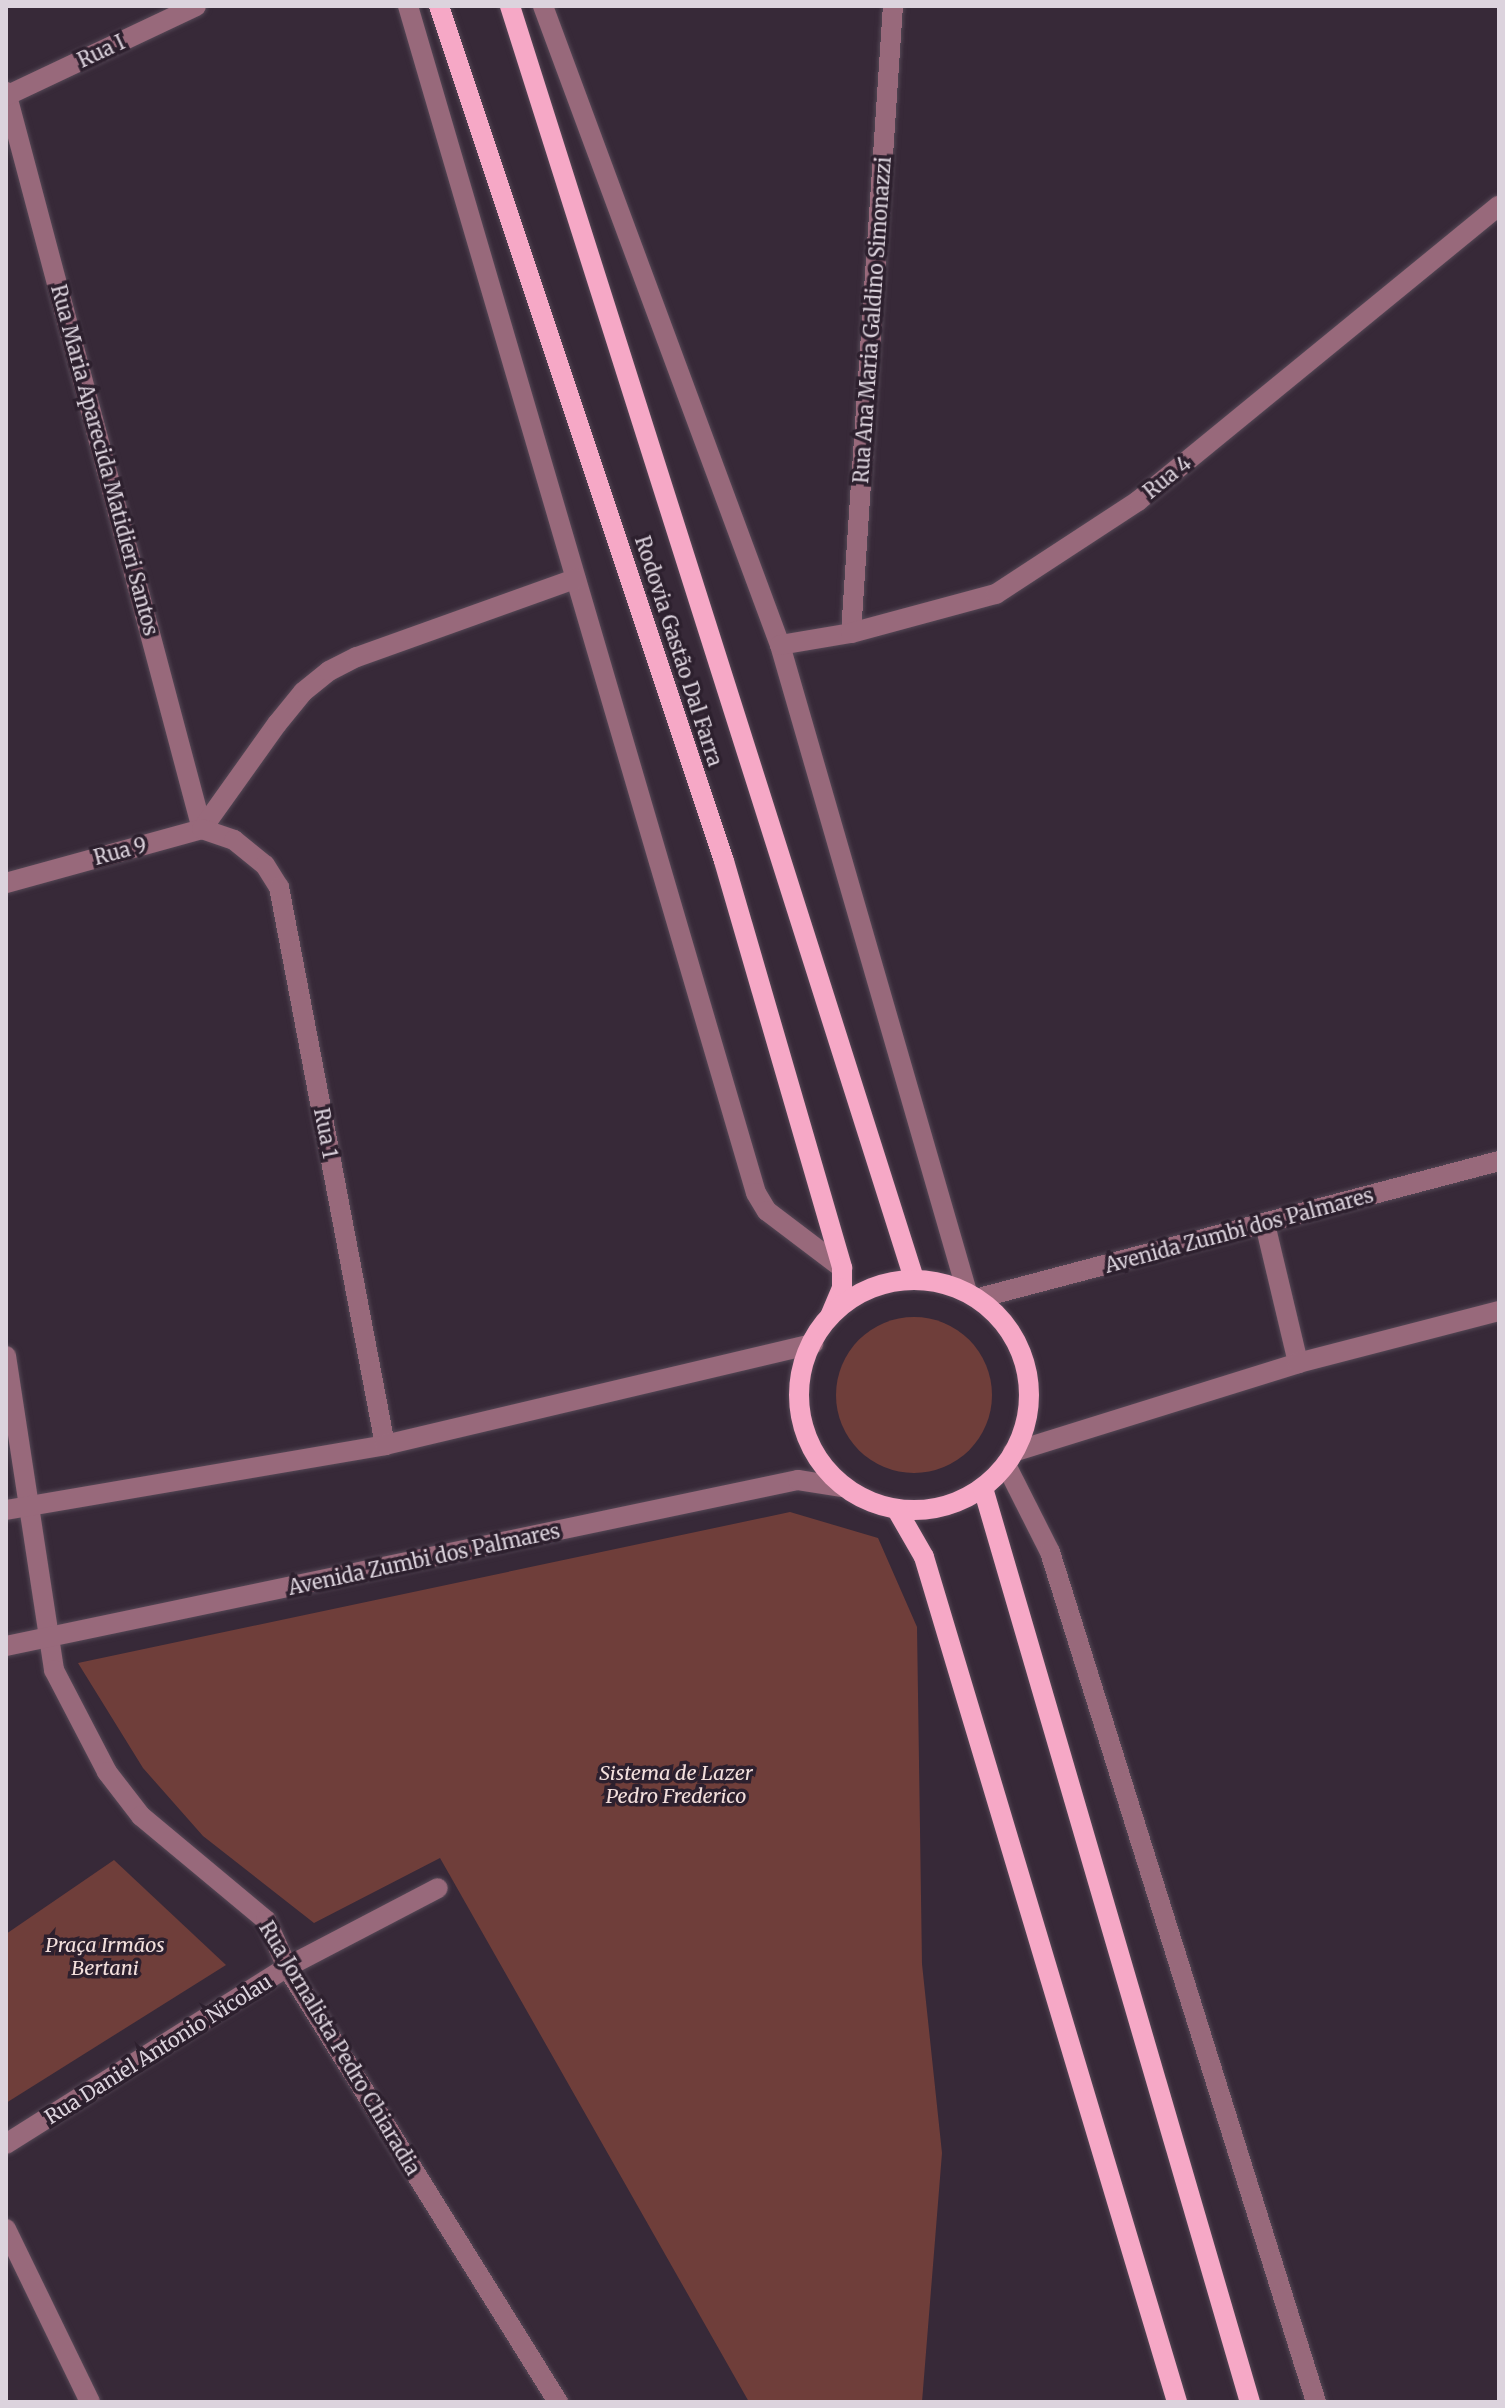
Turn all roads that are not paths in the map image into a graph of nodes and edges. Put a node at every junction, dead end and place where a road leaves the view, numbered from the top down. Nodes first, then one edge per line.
1 (196, 6) edge
2 (408, 6) edge
3 (439, 6) edge
4 (510, 6) edge
5 (543, 6) edge
6 (893, 6) edge
7 (7, 94) edge
8 (1499, 206) edge
9 (575, 579) junction
10 (851, 633) junction
11 (780, 645) junction
12 (202, 829) junction
13 (6, 883) edge
14 (1499, 1161) edge
15 (1265, 1224) junction
16 (842, 1268) junction
17 (914, 1279) junction
18 (973, 1295) junction
19 (1499, 1311) edge
20 (830, 1316) junction
21 (813, 1344) junction
22 (6, 1356) edge
23 (1298, 1363) junction
24 (385, 1445) junction
25 (1010, 1459) junction
26 (842, 1487) junction
27 (983, 1488) junction
28 (31, 1505) junction
29 (6, 1510) edge
30 (897, 1510) junction
31 (51, 1637) junction
32 (6, 1646) edge
33 (438, 1888) dead end
34 (287, 1967) junction
35 (6, 2144) edge
36 (6, 2229) edge
37 (90, 2402) edge
38 (558, 2402) edge
39 (1177, 2402) edge
40 (1250, 2402) edge
41 (1316, 2402) edge

1 - 7 street, Rua I
2 - 9 street
3 - 16 main road, Rodovia Gastão Dal Farra
4 - 17 main road, Rodovia Gastão Dal Farra
5 - 11 street
6 - 10 street, Rua Ana Maria Galdino Simonazzi
7 - 12 street, Rua Maria Aparecida Matidieri Santos
8 - 10 street, Rua 4
9 - 12 street
9 - 16 street
10 - 11 street, Rua 4
11 - 18 street
12 - 13 street, Rua 9
12 - 24 street, Rua 1
14 - 15 street, Avenida Zumbi dos Palmares
15 - 18 street, Avenida Zumbi dos Palmares
15 - 23 street
16 - 20 main road, Rodovia Gastão Dal Farra
17 - 18 main road
17 - 20 main road
18 - 25 main road
19 - 23 street
20 - 21 main road
21 - 24 street
21 - 26 main road
22 - 28 street, Rua Jornalista Pedro Chiaradia
23 - 25 street
24 - 28 street
25 - 27 main road
25 - 41 street
26 - 30 main road
26 - 31 street, Avenida Zumbi dos Palmares
27 - 30 main road
27 - 40 main road
28 - 29 street
28 - 31 street, Rua Jornalista Pedro Chiaradia
30 - 39 main road
31 - 32 street, Avenida Zumbi dos Palmares
31 - 34 street, Rua Jornalista Pedro Chiaradia
33 - 34 street, Rua Daniel Antonio Nicolau
34 - 35 street, Rua Daniel Antonio Nicolau
34 - 38 street, Rua Jornalista Pedro Chiaradia
36 - 37 street

